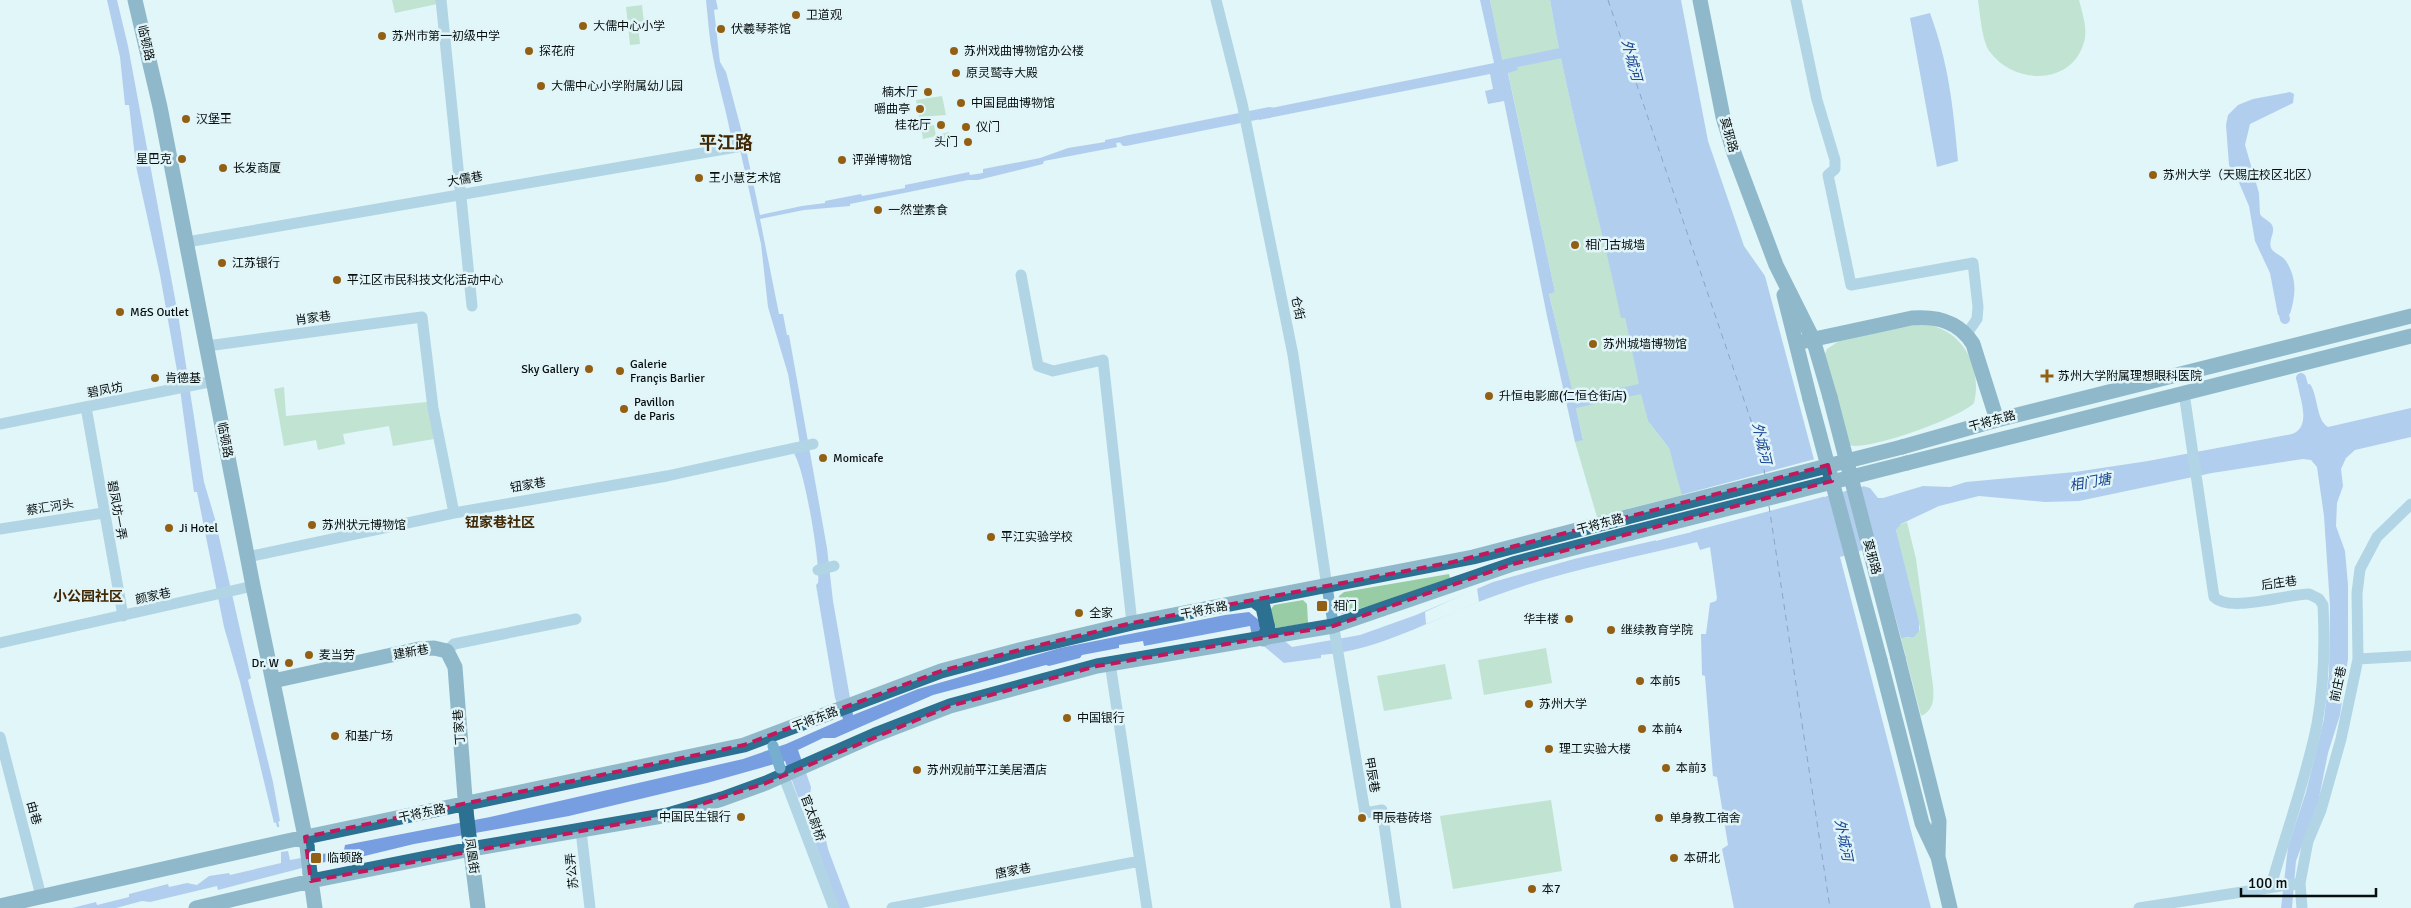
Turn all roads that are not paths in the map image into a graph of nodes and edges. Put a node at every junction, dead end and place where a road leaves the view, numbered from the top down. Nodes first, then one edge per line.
1 (135, 0) edge
2 (441, 0) edge
3 (1216, 0) edge
4 (1700, 0) edge
5 (1796, 0) edge
6 (744, 146) dead end
7 (460, 194) junction
8 (187, 242) junction
9 (1776, 265) junction
10 (1021, 275) dead end
11 (472, 306) dead end
12 (2411, 316) edge
13 (1966, 335) junction
14 (2411, 336) edge
15 (1813, 339) junction
16 (1796, 343) junction
17 (208, 346) junction
18 (214, 381) junction
19 (2184, 393) junction
20 (86, 407) junction
21 (1997, 420) junction
22 (0, 424) edge
23 (812, 444) dead end
24 (2411, 504) edge
25 (454, 512) junction
26 (103, 513) junction
27 (0, 529) edge
28 (248, 557) junction
29 (832, 567) dead end
30 (818, 570) dead end
31 (253, 586) junction
32 (1327, 587) junction
33 (1254, 600) junction
34 (122, 616) junction
35 (576, 619) dead end
36 (1132, 624) junction
37 (1334, 631) junction
38 (1260, 635) junction
39 (0, 643) edge
40 (447, 651) junction
41 (2411, 656) edge
42 (1338, 658) joint
43 (2358, 659) junction
44 (1110, 663) junction
45 (273, 681) junction
46 (0, 738) edge
47 (771, 742) junction
48 (784, 772) junction
49 (5, 775) edge
50 (465, 808) junction
51 (581, 831) junction
52 (306, 841) junction
53 (471, 846) junction
54 (1938, 857) junction
55 (1140, 861) junction
56 (311, 877) junction
57 (2300, 883) junction
58 (2274, 886) junction
59 (41, 896) junction
60 (5, 906) edge
61 (196, 908) edge
62 (315, 908) edge
63 (478, 908) edge
64 (590, 908) edge
65 (834, 908) edge
66 (892, 908) edge
67 (1147, 908) edge
68 (1396, 908) edge
69 (1950, 908) edge
70 (2139, 908) edge
71 (2302, 908) edge

1 - 8 main road, 临顿路
2 - 7 street
3 - 32 street, 仓街
4 - 9 main road, 莫邪路
5 - 13 street
6 - 7 street, 大儒巷
7 - 8 street, 大儒巷
7 - 11 street
8 - 17 main road, 临顿路
9 - 15 main road, 莫邪路
9 - 16 main road, 莫邪路
10 - 36 street
12 - 21 main road, 干将东路
13 - 15 main road
13 - 21 main road
14 - 19 main road, 干将东路
15 - 16 main road
15 - 54 main road, 莫邪路, bridge
16 - 54 main road, 莫邪路, bridge
17 - 18 main road, 临顿路
17 - 25 street, 肖家巷
18 - 20 street, 碧凤坊
18 - 28 main road, 临顿路
19 - 37 main road, 干将东路, bridge
19 - 58 street, 后庄巷
20 - 22 street, 碧凤坊
20 - 26 street, 碧凤坊一弄
21 - 32 main road, 干将东路, bridge
23 - 25 street, 钮家巷
24 - 43 street, 前庄巷
25 - 28 street, 钮家巷
26 - 27 street, 蔡汇河头
26 - 34 street, 碧凤坊一弄
28 - 31 main road, 临顿路
29 - 30 street
31 - 34 street, 颜家巷
31 - 45 main road, 临顿路
32 - 33 main road, 干将东路
32 - 37 street, 仓街
33 - 36 main road, 干将东路
33 - 38 main road
34 - 39 street, 颜家巷
35 - 40 street, 建新巷
36 - 47 main road, 干将东路
37 - 38 main road, 干将东路
37 - 42 street, 仓街
38 - 44 main road, 干将东路
40 - 45 main road, 建新巷
40 - 50 main road, 丁家巷
41 - 43 street
42 - 68 street, 甲辰巷
43 - 57 street, 前庄巷
44 - 48 main road, 干将东路
44 - 55 street
45 - 52 main road, 临顿路
46 - 49 street, 由巷
47 - 48 street, 官太尉桥, bridge
47 - 50 main road, 干将东路
48 - 51 main road, 干将东路
48 - 65 street, 官太尉桥
49 - 59 street, 由巷
50 - 52 main road, 干将东路
50 - 53 main road, 凤凰街, bridge
51 - 53 main road, 干将东路
51 - 64 street, 苏公弄
52 - 56 main road, 临顿路, bridge
52 - 59 main road, 干将东路
53 - 56 main road, 干将东路
53 - 63 main road, 凤凰街
54 - 69 main road, 莫邪路
55 - 66 street, 唐家巷
55 - 67 street
56 - 61 main road, 干将东路
56 - 62 main road, 临顿路
57 - 58 street
57 - 71 street, 前庄巷
58 - 70 street
59 - 60 main road, 干将东路

